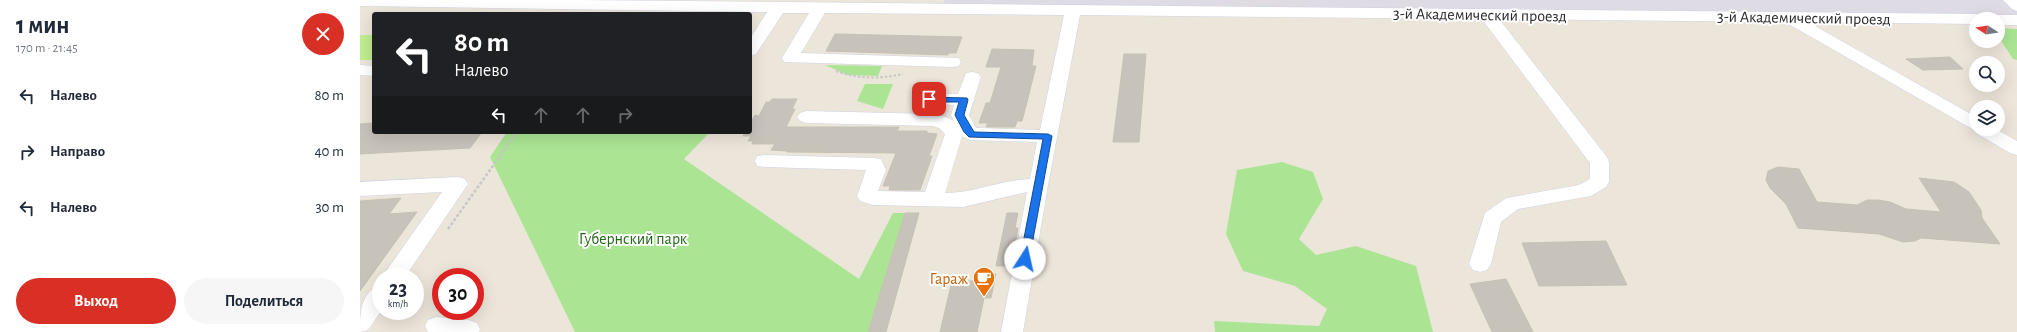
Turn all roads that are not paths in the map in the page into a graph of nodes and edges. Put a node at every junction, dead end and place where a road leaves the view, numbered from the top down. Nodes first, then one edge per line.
1 (1699, 0) edge
2 (2011, 0) edge
3 (360, 1) edge
4 (459, 2) edge
5 (622, 3) edge
6 (529, 4) junction
7 (1008, 5) edge
8 (1154, 6) edge
9 (1377, 6) edge
10 (2017, 6) edge
11 (778, 8) junction
12 (820, 8) junction
13 (683, 10) edge
14 (1073, 10) junction
15 (741, 11) edge
16 (519, 12) edge
17 (1487, 15) junction
18 (1710, 16) junction
19 (1789, 18) junction
20 (1969, 19) edge
21 (2005, 20) edge
22 (2017, 20) edge
23 (757, 31) edge
24 (752, 45) edge
25 (953, 62) dead end
26 (360, 70) edge
27 (372, 70) edge
28 (972, 77) dead end
29 (929, 99) dead end
30 (964, 100) junction
31 (806, 117) dead end
32 (1969, 121) edge
33 (1048, 136) junction
34 (1994, 136) edge
35 (2017, 149) edge
36 (764, 161) dead end
37 (1038, 185) junction
38 (360, 189) edge
39 (933, 199) junction
40 (1480, 264) dead end
41 (399, 268) edge
42 (372, 307) edge
43 (360, 324) edge
44 (436, 326) dead end
45 (468, 332) edge
46 (1012, 332) edge

1 - 18 street
2 - 10 street
3 - 4 street, 3-й Академический проезд
4 - 6 street, 3-й Академический проезд
5 - 6 street, 3-й Академический проезд
5 - 13 street, 3-й Академический проезд
6 - 16 street
7 - 12 street, 3-й Академический проезд
7 - 14 street, 3-й Академический проезд
8 - 9 street, 3-й Академический проезд
8 - 14 street, 3-й Академический проезд
9 - 17 street, 3-й Академический проезд
11 - 12 street, 3-й Академический проезд
11 - 15 street, 3-й Академический проезд
11 - 23 street
12 - 25 street
13 - 15 street, 3-й Академический проезд
14 - 33 street
17 - 18 street, 3-й Академический проезд
17 - 40 street
18 - 19 street, 3-й Академический проезд
19 - 20 street, 3-й Академический проезд
19 - 32 street
21 - 22 street
23 - 24 street
26 - 27 street
28 - 30 street
29 - 30 street
30 - 33 street
31 - 39 street
33 - 37 street
34 - 35 street
36 - 39 street
37 - 39 street
37 - 46 street
38 - 41 street
42 - 43 street
44 - 45 street

